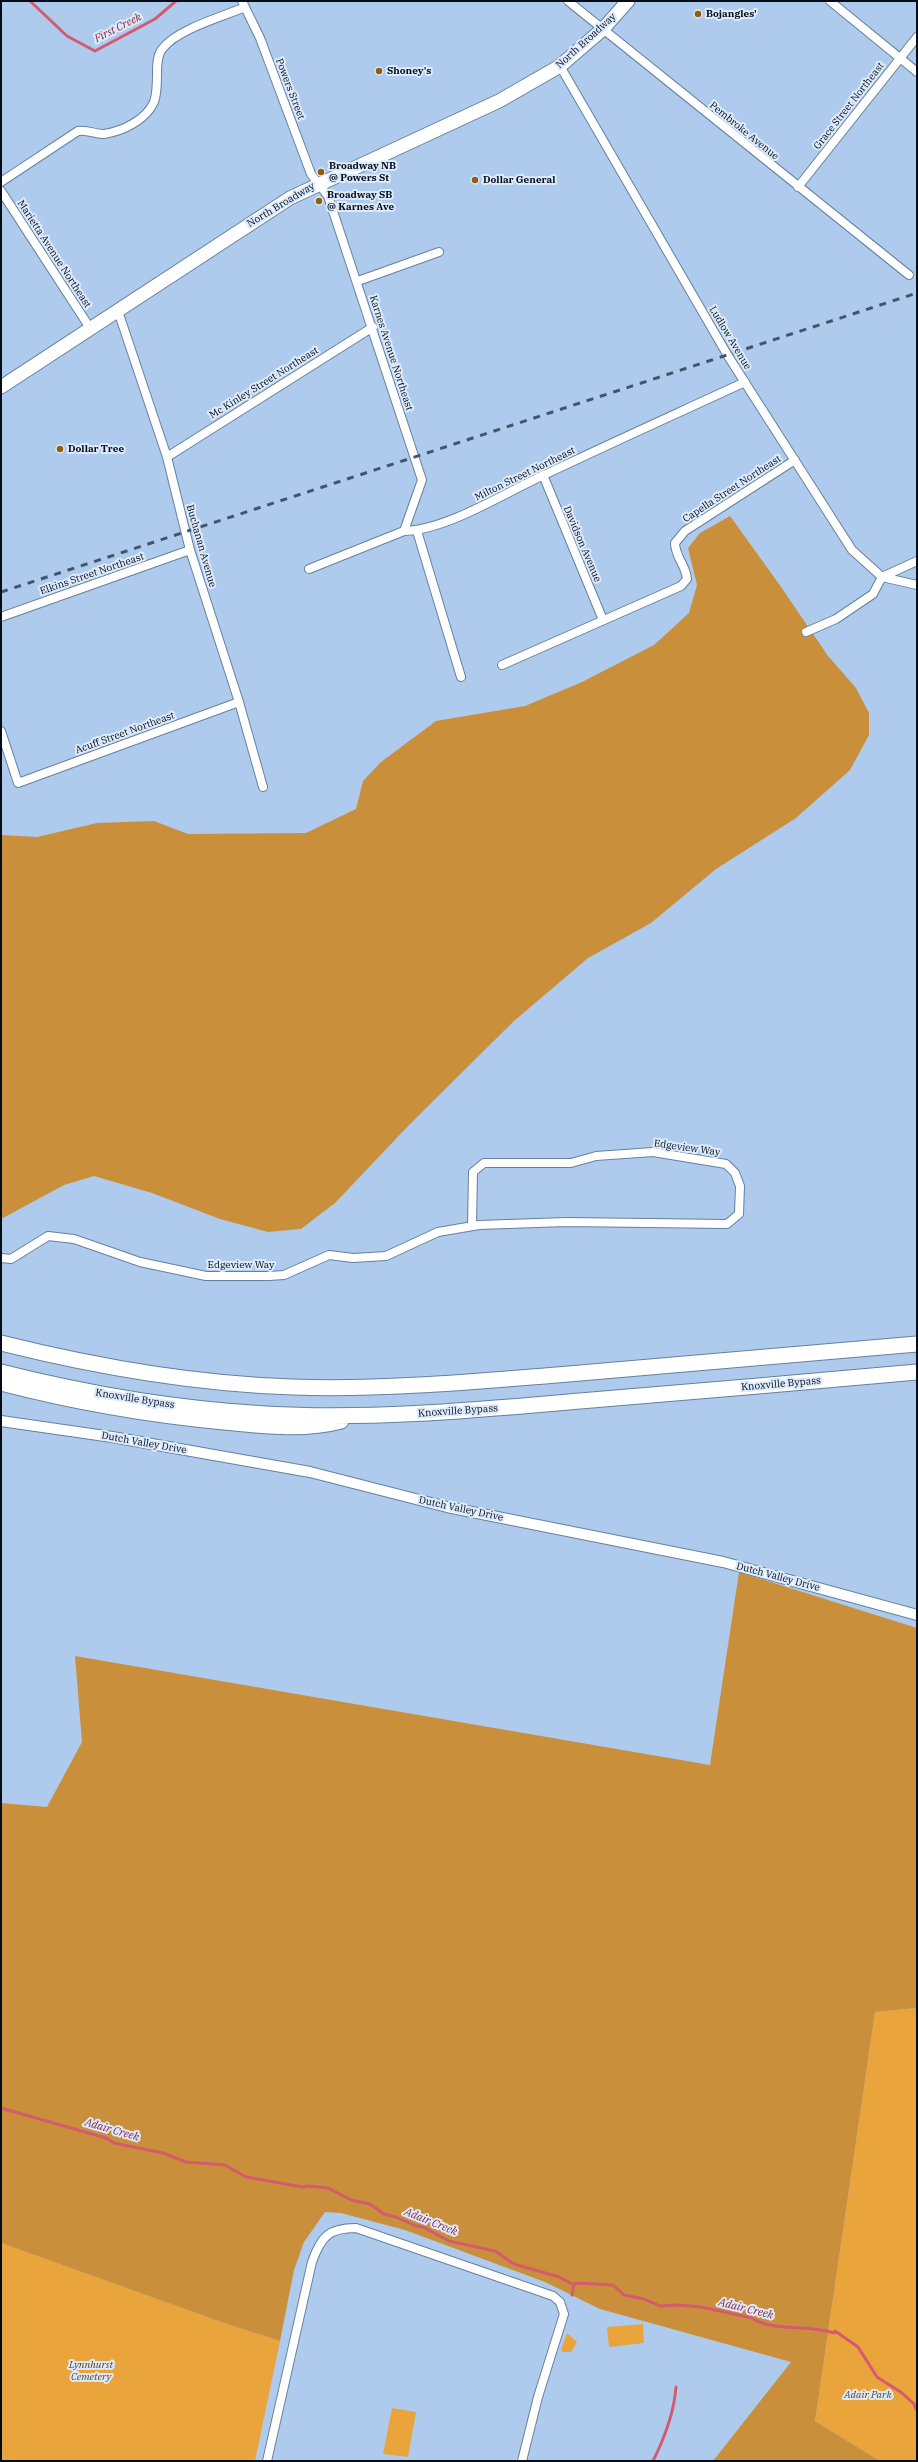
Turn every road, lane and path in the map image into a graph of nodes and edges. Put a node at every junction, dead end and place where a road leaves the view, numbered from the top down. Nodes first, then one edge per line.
1 (568, 1) edge
2 (628, 1) edge
3 (830, 1) edge
4 (244, 4) edge
5 (602, 29) junction
6 (917, 37) edge
7 (900, 58) junction
8 (560, 66) junction
9 (917, 72) edge
10 (1, 182) edge
11 (319, 183) junction
12 (798, 187) junction
13 (1, 191) edge
14 (439, 252) dead end
15 (909, 275) dead end
16 (358, 281) junction
17 (118, 311) junction
18 (373, 327) junction
19 (90, 328) junction
20 (745, 382) junction
21 (1, 387) edge
22 (167, 457) junction
23 (795, 460) junction
24 (543, 475) junction
25 (404, 531) junction
26 (417, 531) junction
27 (190, 550) junction
28 (917, 561) edge
29 (309, 569) dead end
30 (882, 577) junction
31 (917, 585) edge
32 (1, 617) edge
33 (603, 620) junction
34 (806, 632) dead end
35 (502, 665) dead end
36 (461, 677) dead end
37 (239, 702) junction
38 (1, 732) edge
39 (263, 787) dead end
40 (472, 1226) junction
41 (1, 1258) edge
42 (1, 1343) edge
43 (917, 1344) edge
44 (1, 1372) edge
45 (917, 1372) edge
46 (1, 1383) edge
47 (367, 1415) junction
48 (1, 1421) edge
49 (917, 1615) edge
50 (267, 2461) edge
51 (522, 2461) edge

1 - 5 street, Pembroke Avenue
2 - 5 main road, North Broadway
3 - 7 street
4 - 10 street
4 - 11 street, Powers Street
5 - 8 main road, North Broadway
5 - 12 street, Pembroke Avenue
6 - 7 street, Grace Street Northeast
7 - 9 street
7 - 12 street, Grace Street Northeast
8 - 11 main road, North Broadway
8 - 20 street, Ludlow Avenue
11 - 16 street, Karnes Avenue Northeast
11 - 17 main road, North Broadway
12 - 15 street, Pembroke Avenue
13 - 19 street, Marietta Avenue Northeast
14 - 16 street
16 - 18 street, Karnes Avenue Northeast
17 - 19 main road, North Broadway
17 - 22 street, Buchanan Avenue
18 - 22 street, Mc Kinley Street Northeast
18 - 25 street, Karnes Avenue Northeast
19 - 21 main road, North Broadway
20 - 23 street, Ludlow Avenue
20 - 24 street, Milton Street Northeast
22 - 27 street, Buchanan Avenue
23 - 30 street, Ludlow Avenue
23 - 33 street, Capella Street Northeast
24 - 26 street, Milton Street Northeast
24 - 33 street, Davidson Avenue
25 - 26 street, Milton Street Northeast
25 - 29 street, Milton Street Northeast
26 - 36 street
27 - 32 street, Elkins Street Northeast
27 - 37 street, Buchanan Avenue
28 - 30 street
30 - 31 street, Ludlow Avenue
30 - 34 street
33 - 35 street, Capella Street Northeast
37 - 38 street, Acuff Street Northeast
37 - 39 street, Buchanan Avenue
40 - 40 street, Edgeview Way
40 - 41 street, Edgeview Way
42 - 43 highway
44 - 47 highway, Knoxville Bypass
45 - 47 highway, Knoxville Bypass
46 - 47 highway
48 - 49 street, Dutch Valley Drive
50 - 51 street

